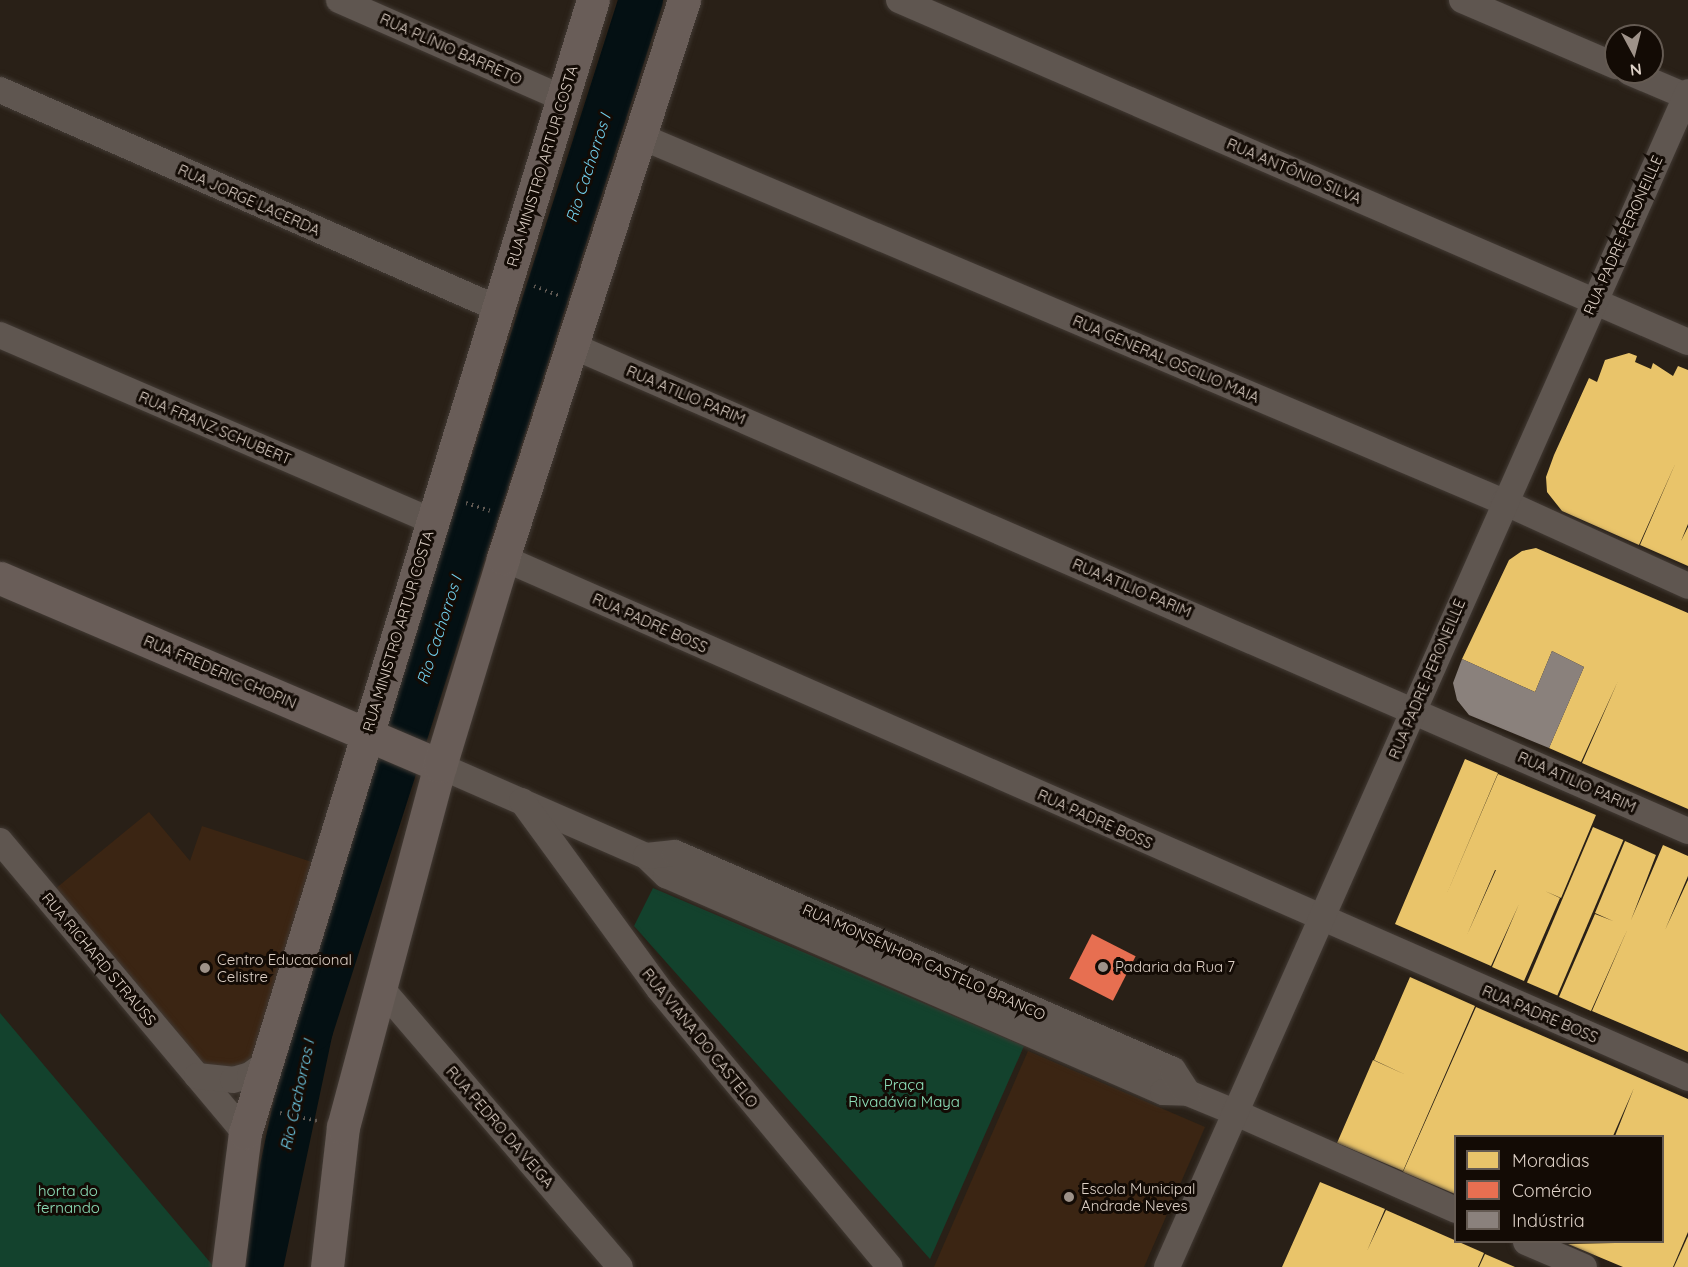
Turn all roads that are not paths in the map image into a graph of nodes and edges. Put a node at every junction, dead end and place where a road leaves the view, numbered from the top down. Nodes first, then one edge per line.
1 (339, 0) edge
2 (593, 0) edge
3 (684, 0) edge
4 (899, 0) edge
5 (1462, 0) edge
6 (1604, 61) edge
7 (1659, 84) edge
8 (0, 90) edge
9 (1687, 95) edge
10 (562, 98) junction
11 (642, 137) junction
12 (1593, 301) junction
13 (499, 309) junction
14 (0, 335) edge
15 (1688, 342) edge
16 (575, 347) junction
17 (1504, 502) junction
18 (431, 521) junction
19 (503, 558) junction
20 (0, 578) edge
21 (1688, 586) edge
22 (1414, 710) junction
23 (375, 738) junction
24 (431, 762) junction
25 (522, 801) junction
26 (1688, 831) edge
27 (0, 841) edge
28 (1324, 919) junction
29 (381, 988) junction
30 (265, 1064) junction
31 (197, 1076) junction
32 (1688, 1078) edge
33 (1234, 1112) junction
34 (245, 1133) junction
35 (1454, 1210) edge
36 (1528, 1243) edge
37 (331, 1263) edge
38 (228, 1267) edge
39 (620, 1267) edge
40 (890, 1267) edge
41 (1167, 1267) edge
42 (1584, 1267) edge

1 - 10 street, RUA PLÍNIO BARRETO
2 - 10 street, RUA MINISTRO ARTUR COSTA
3 - 11 street
4 - 12 street, RUA ANTÔNIO SILVA
5 - 6 street
7 - 9 street
8 - 13 street, RUA JORGE LACERDA
9 - 12 street, RUA PADRE PERONEILLE
10 - 13 street, RUA MINISTRO ARTUR COSTA
11 - 16 street
11 - 17 street, RUA GENERAL OSCILIO MAIA
12 - 15 street, RUA ANTÔNIO SILVA
12 - 17 street, RUA PADRE PERONEILLE
13 - 18 street, RUA MINISTRO ARTUR COSTA
14 - 18 street, RUA FRANZ SCHUBERT
16 - 19 street
16 - 22 street, RUA ATILIO PARIM
17 - 21 street, RUA GENERAL OSCILIO MAIA
17 - 22 street, RUA PADRE PERONEILLE
18 - 23 street, RUA MINISTRO ARTUR COSTA
19 - 24 street
19 - 28 street, RUA PADRE BOSS
20 - 23 street, RUA FREDERIC CHOPIN
22 - 26 street, RUA ATILIO PARIM
22 - 28 street, RUA PADRE PERONEILLE
23 - 24 street, RUA FREDERIC CHOPIN
23 - 30 street, RUA MINISTRO ARTUR COSTA
24 - 25 street, RUA MONSENHOR CASTELO BRANCO
24 - 29 street
25 - 33 street, RUA MONSENHOR CASTELO BRANCO
25 - 40 street, RUA VIANA DO CASTELO
27 - 31 street, RUA RICHARD STRAUSS
28 - 32 street, RUA PADRE BOSS
28 - 33 street, RUA PADRE PERONEILLE
29 - 37 street
29 - 39 street, RUA PEDRO DA VEIGA
30 - 31 street
30 - 34 street, RUA MINISTRO ARTUR COSTA
31 - 34 street, RUA RICHARD STRAUSS
33 - 35 street, RUA MONSENHOR CASTELO BRANCO
33 - 41 street, RUA PADRE PERONEILLE
34 - 38 street, RUA MINISTRO ARTUR COSTA
36 - 42 street

